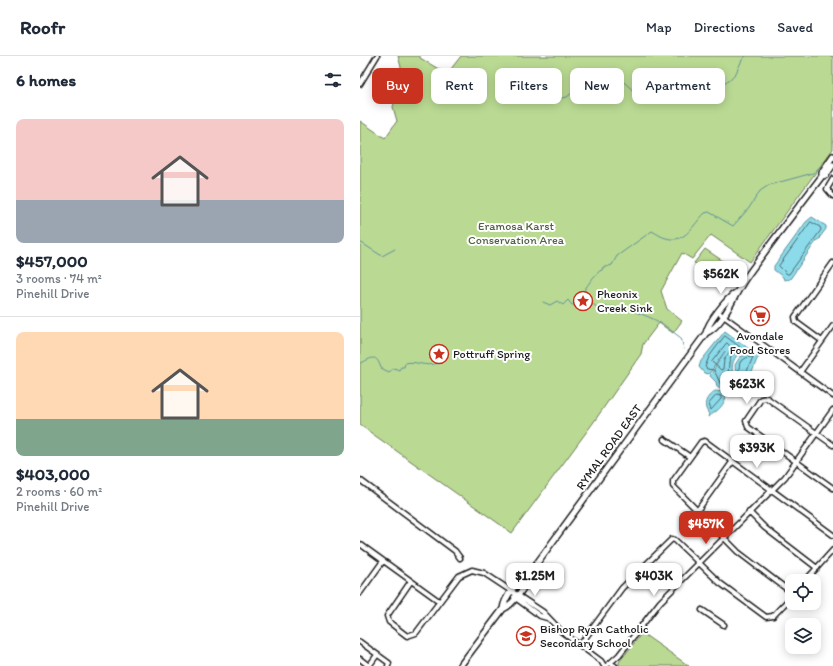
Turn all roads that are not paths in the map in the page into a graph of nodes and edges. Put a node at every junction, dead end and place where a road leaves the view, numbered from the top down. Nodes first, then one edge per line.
1 (377, 56) edge
2 (360, 84) edge
3 (833, 156) edge
4 (833, 165) edge
5 (822, 176) junction
6 (833, 179) edge
7 (833, 196) edge
8 (833, 263) edge
9 (720, 314) junction
10 (833, 326) edge
11 (822, 341) junction
12 (800, 372) junction
13 (833, 396) edge
14 (833, 410) edge
15 (816, 434) junction
16 (664, 439) dead end
17 (833, 445) edge
18 (690, 458) junction
19 (733, 462) junction
20 (796, 462) junction
21 (360, 480) edge
22 (833, 488) edge
23 (772, 490) junction
24 (697, 511) junction
25 (749, 512) junction
26 (833, 535) edge
27 (724, 538) junction
28 (360, 544) edge
29 (833, 550) edge
30 (460, 558) dead end
31 (384, 561) junction
32 (699, 563) junction
33 (817, 568) junction
34 (529, 574) junction
35 (811, 574) edge
36 (411, 581) junction
37 (785, 589) edge
38 (361, 590) edge
39 (512, 592) junction
40 (516, 596) junction
41 (439, 601) junction
42 (785, 602) edge
43 (503, 609) junction
44 (702, 610) dead end
45 (724, 625) dead end
46 (360, 642) edge
47 (580, 646) junction
48 (377, 654) junction
49 (619, 656) junction
50 (360, 659) edge
51 (607, 664) edge
52 (369, 666) edge
53 (388, 666) edge
54 (460, 666) edge
55 (615, 666) edge

1 - 2 street
3 - 5 main road, RYMAL ROAD EAST
4 - 5 main road, RYMAL ROAD EAST
5 - 9 main road, RYMAL ROAD EAST
6 - 7 street
8 - 11 street
9 - 12 street
9 - 34 main road, RYMAL ROAD EAST
10 - 11 street
11 - 12 street
12 - 13 street
14 - 15 street
15 - 17 street
15 - 20 street
15 - 20 street
16 - 18 street
18 - 19 street
18 - 24 street
19 - 23 street
19 - 24 street
20 - 22 street
20 - 23 street
21 - 30 street
23 - 25 street
23 - 26 street
24 - 27 street
25 - 27 street
25 - 33 street
27 - 32 street
27 - 37 street
28 - 31 street
29 - 33 street
31 - 36 street
31 - 38 street
32 - 42 street
32 - 47 street
32 - 49 street
33 - 35 street
34 - 39 main road, RYMAL ROAD EAST
34 - 40 main road, RYMAL ROAD EAST
36 - 41 street
36 - 41 street
39 - 40 street
39 - 41 street
39 - 43 main road, RYMAL ROAD EAST
40 - 43 main road, RYMAL ROAD EAST
40 - 47 street
43 - 54 main road, RYMAL ROAD EAST
44 - 45 street
46 - 48 street
47 - 51 street
48 - 52 street
48 - 53 street
49 - 51 street
49 - 55 street
50 - 52 street
51 - 55 street

